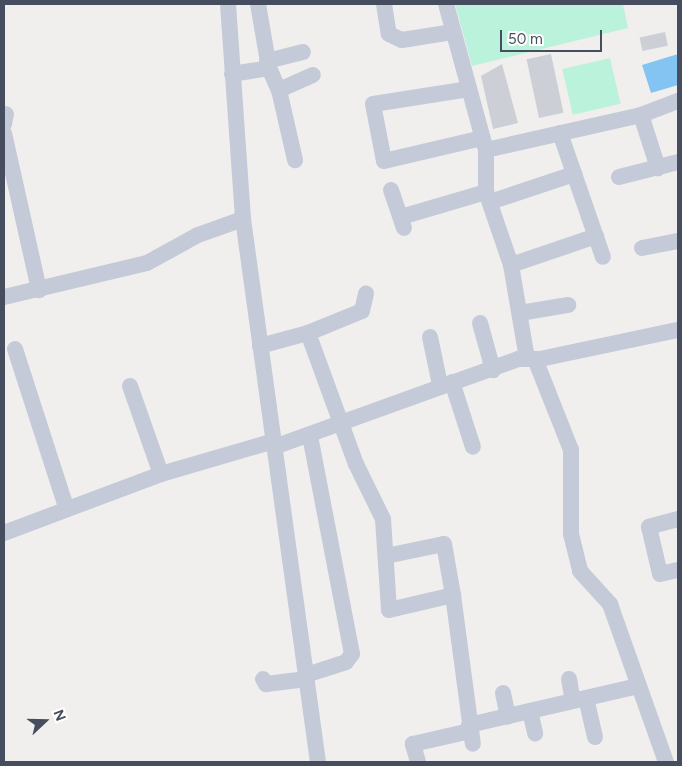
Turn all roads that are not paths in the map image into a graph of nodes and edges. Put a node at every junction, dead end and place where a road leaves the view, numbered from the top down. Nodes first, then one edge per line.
1 (228, 4) edge
2 (258, 4) edge
3 (384, 4) edge
4 (446, 4) edge
5 (453, 32) junction
6 (303, 52) dead end
7 (268, 65) junction
8 (232, 74) junction
9 (313, 75) dead end
10 (469, 89) junction
11 (279, 90) junction
12 (678, 102) edge
13 (641, 115) junction
14 (4, 133) edge
15 (560, 133) junction
16 (484, 144) junction
17 (295, 160) dead end
18 (678, 162) edge
19 (658, 168) junction
20 (574, 174) junction
21 (619, 177) dead end
22 (391, 190) dead end
23 (488, 197) junction
24 (243, 219) junction
25 (596, 236) junction
26 (678, 241) edge
27 (642, 248) dead end
28 (603, 257) dead end
29 (511, 265) junction
30 (39, 290) junction
31 (366, 293) dead end
32 (4, 298) edge
33 (568, 305) dead end
34 (520, 313) junction
35 (480, 323) dead end
36 (678, 330) edge
37 (308, 333) junction
38 (430, 337) dead end
39 (260, 346) junction
40 (15, 349) dead end
41 (531, 359) junction
42 (493, 370) junction
43 (446, 383) junction
44 (130, 386) dead end
45 (343, 423) junction
46 (310, 435) junction
47 (274, 444) junction
48 (473, 447) dead end
49 (161, 474) junction
50 (66, 507) junction
51 (678, 519) edge
52 (4, 533) edge
53 (386, 556) junction
54 (678, 570) edge
55 (453, 595) junction
56 (306, 677) junction
57 (263, 679) dead end
58 (569, 679) dead end
59 (638, 686) junction
60 (503, 693) dead end
61 (580, 700) junction
62 (530, 711) junction
63 (508, 716) junction
64 (471, 733) junction
65 (535, 733) dead end
66 (594, 737) dead end
67 (318, 762) edge
68 (418, 762) edge
69 (666, 762) edge

1 - 8 street
2 - 7 street
3 - 5 street
4 - 5 street
5 - 10 street
6 - 7 street
7 - 8 street
7 - 11 street
8 - 24 street
9 - 11 street
10 - 16 street
10 - 16 street
11 - 17 street
12 - 13 street
13 - 15 street
13 - 19 street
14 - 30 street
15 - 16 street
15 - 20 street
16 - 23 street
18 - 19 street
19 - 21 street
20 - 23 street
20 - 25 street
22 - 23 street
23 - 29 street
24 - 30 street
24 - 39 street
25 - 28 street
25 - 29 street
26 - 27 street
29 - 34 street
30 - 32 street
31 - 37 street
33 - 34 street
34 - 41 street
35 - 42 street
36 - 41 street
37 - 39 street
37 - 45 street
38 - 43 street
39 - 47 street
40 - 50 street
41 - 42 street
41 - 59 street
42 - 43 street
43 - 45 street
43 - 48 street
44 - 49 street
45 - 46 street
45 - 53 street
46 - 47 street
46 - 56 street
47 - 49 street
47 - 56 street
49 - 50 street
50 - 52 street
51 - 54 street
53 - 55 street
53 - 55 street
55 - 64 street
56 - 57 street
56 - 67 street
58 - 61 street
59 - 61 street
59 - 69 street
60 - 63 street
61 - 62 street
61 - 66 street
62 - 63 street
62 - 65 street
63 - 64 street
64 - 68 street

